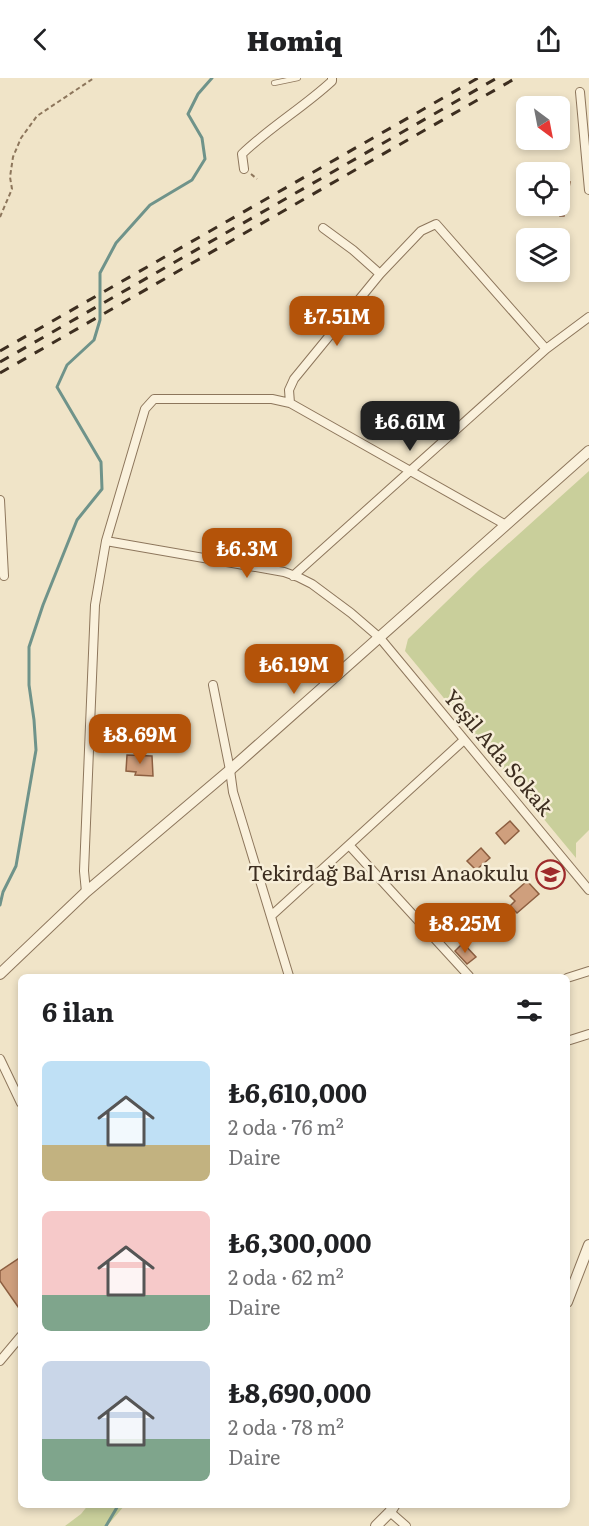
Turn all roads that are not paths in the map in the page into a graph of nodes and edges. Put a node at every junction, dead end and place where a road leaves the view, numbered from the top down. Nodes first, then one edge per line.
1 (298, 78) edge
2 (332, 78) edge
3 (274, 83) dead end
4 (580, 92) dead end
5 (244, 169) dead end
6 (589, 190) edge
7 (323, 228) dead end
8 (380, 274) junction
9 (589, 317) edge
10 (546, 349) junction
11 (290, 403) junction
12 (589, 451) edge
13 (410, 470) junction
14 (0, 500) edge
15 (506, 525) junction
16 (106, 541) junction
17 (4, 576) dead end
18 (293, 576) junction
19 (380, 638) junction
20 (213, 684) dead end
21 (464, 740) junction
22 (230, 770) junction
23 (349, 845) junction
24 (589, 890) edge
25 (86, 892) junction
26 (271, 916) junction
27 (589, 971) edge
28 (2, 972) edge
29 (289, 974) edge
30 (467, 974) edge
31 (570, 977) edge
32 (589, 1034) edge
33 (570, 1040) edge
34 (0, 1059) edge
35 (18, 1097) edge
36 (589, 1245) edge
37 (570, 1294) edge
38 (18, 1340) edge
39 (0, 1361) edge
40 (391, 1508) edge
41 (393, 1508) edge
42 (376, 1526) edge
43 (406, 1526) edge

1 - 3 lane
2 - 5 street
4 - 6 street
7 - 8 street
8 - 10 street
8 - 11 street
9 - 10 street
10 - 13 street
11 - 13 street
11 - 16 street
12 - 15 street
13 - 15 street
13 - 18 street
14 - 17 street
15 - 19 street
16 - 18 street, Yeşil Ada Sokak
16 - 25 street
18 - 19 street, Yeşil Ada Sokak
19 - 21 street, Yeşil Ada Sokak
19 - 22 street
20 - 22 street
21 - 23 street
21 - 24 street, Yeşil Ada Sokak
22 - 25 street
22 - 26 street
23 - 26 street
23 - 30 street
25 - 28 street
26 - 29 street
27 - 31 street
32 - 33 street
34 - 35 street
36 - 37 street
38 - 39 street
40 - 42 street
41 - 43 street

